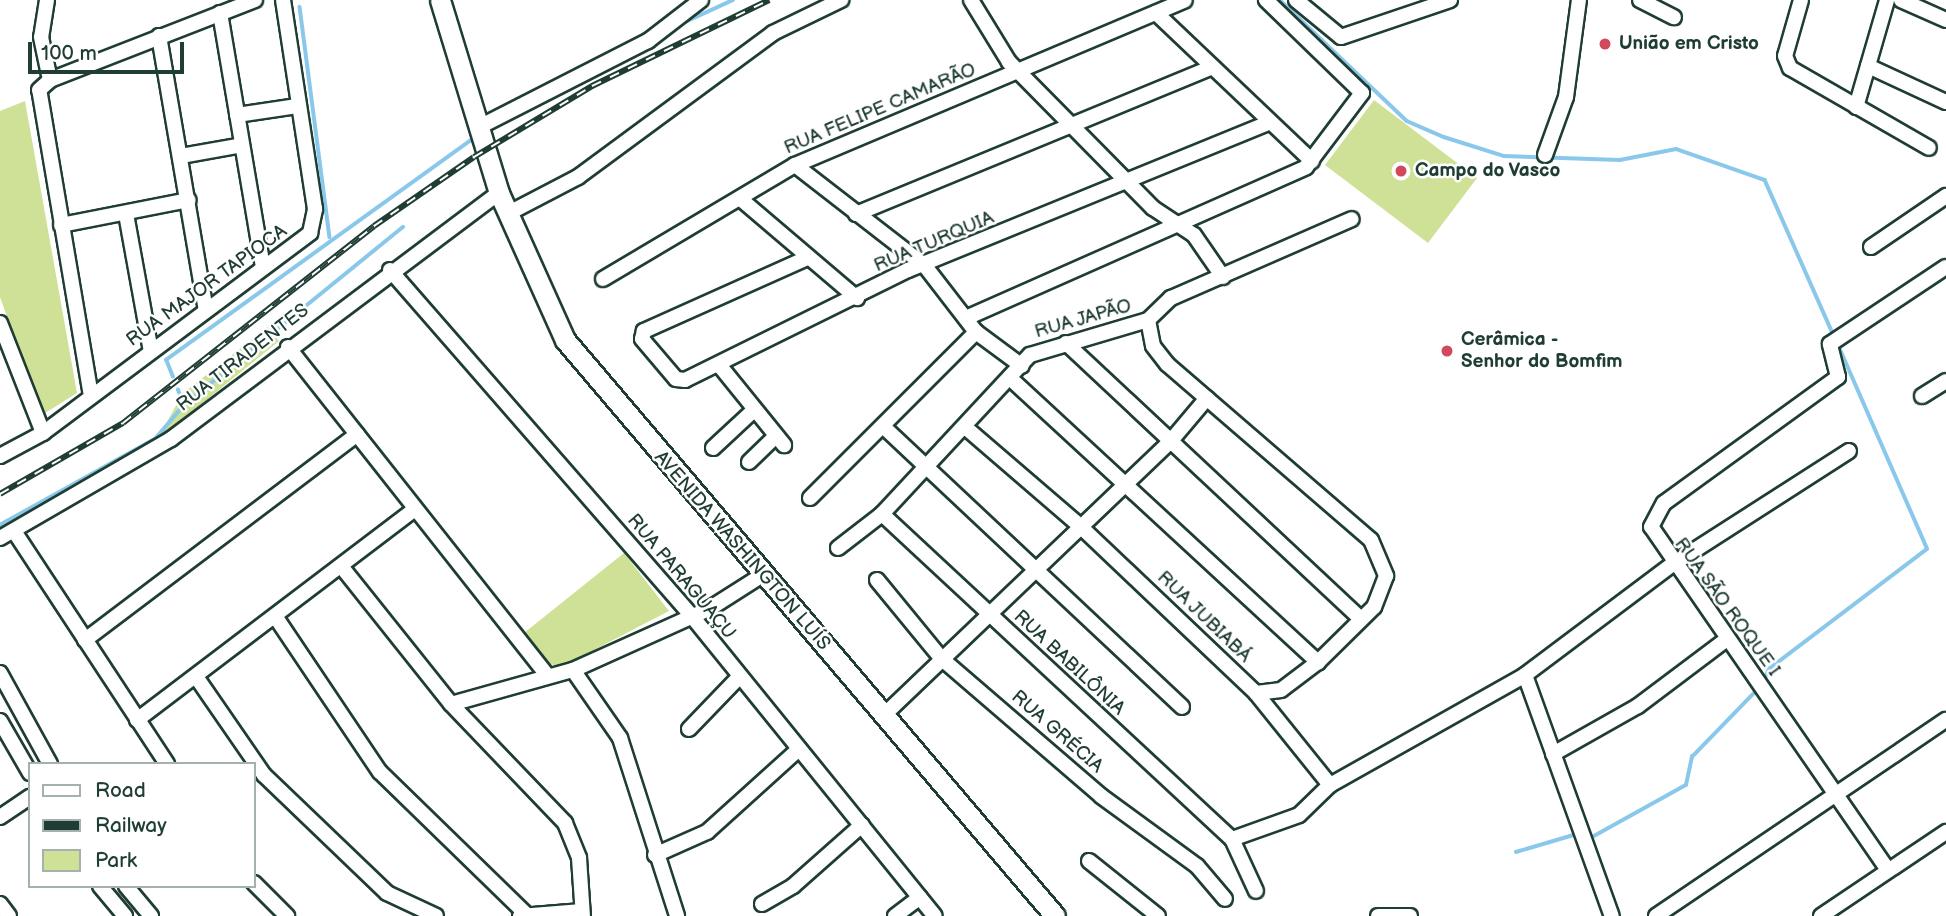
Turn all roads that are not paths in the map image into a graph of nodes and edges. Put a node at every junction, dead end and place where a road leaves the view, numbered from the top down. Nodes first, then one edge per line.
1 (47, 0) edge
2 (255, 0) edge
3 (283, 0) edge
4 (440, 0) edge
5 (677, 0) edge
6 (841, 0) edge
7 (971, 0) edge
8 (1185, 0) edge
9 (1266, 0) edge
10 (1296, 0) edge
11 (1450, 0) edge
12 (1579, 0) edge
13 (1640, 0) edge
14 (1801, 0) edge
15 (1887, 0) edge
16 (1901, 0) edge
17 (696, 3) edge
18 (220, 13) junction
19 (1156, 13) junction
20 (1674, 17) dead end
21 (1946, 20) edge
22 (159, 36) junction
23 (1868, 65) junction
24 (1210, 68) junction
25 (1018, 72) junction
26 (50, 80) junction
27 (1946, 102) edge
28 (297, 106) junction
29 (1856, 107) junction
30 (237, 115) junction
31 (1074, 122) junction
32 (1268, 123) junction
33 (482, 138) junction
34 (242, 145) junction
35 (1928, 148) dead end
36 (1545, 155) dead end
37 (181, 156) junction
38 (1312, 161) junction
39 (795, 165) junction
40 (1126, 181) junction
41 (499, 193) junction
42 (1946, 196) edge
43 (189, 200) junction
44 (743, 201) junction
45 (126, 214) junction
46 (507, 214) junction
47 (856, 214) junction
48 (1352, 219) dead end
49 (61, 225) junction
50 (1182, 225) junction
51 (1871, 247) dead end
52 (807, 258) junction
53 (925, 266) junction
54 (1946, 267) edge
55 (263, 268) junction
56 (390, 270) junction
57 (1223, 277) junction
58 (603, 279) dead end
59 (858, 298) junction
60 (206, 310) junction
61 (966, 318) junction
62 (1148, 320) junction
63 (0, 323) edge
64 (976, 332) junction
65 (1066, 343) junction
66 (288, 347) junction
67 (151, 351) junction
68 (720, 366) junction
69 (1022, 366) junction
70 (1011, 379) junction
71 (1946, 381) edge
72 (91, 396) junction
73 (1922, 396) dead end
74 (1207, 398) junction
75 (754, 410) junction
76 (965, 427) junction
77 (886, 429) junction
78 (43, 433) junction
79 (357, 434) junction
80 (1170, 442) junction
81 (713, 448) dead end
82 (1849, 451) dead end
83 (0, 456) edge
84 (749, 462) dead end
85 (926, 467) junction
86 (1124, 486) junction
87 (810, 498) dead end
88 (415, 509) junction
89 (882, 514) junction
90 (1080, 526) junction
91 (14, 531) junction
92 (0, 538) edge
93 (838, 548) dead end
94 (1673, 564) junction
95 (341, 566) junction
96 (1032, 568) junction
97 (764, 574) junction
98 (877, 580) dead end
99 (987, 614) junction
100 (691, 615) junction
101 (275, 617) junction
102 (1360, 618) junction
103 (1727, 639) junction
104 (85, 640) junction
105 (942, 659) junction
106 (1318, 662) junction
107 (573, 670) junction
108 (0, 673) edge
109 (1525, 675) junction
110 (548, 676) junction
111 (739, 677) junction
112 (197, 678) junction
113 (1256, 693) junction
114 (451, 704) junction
115 (1182, 707) dead end
116 (883, 716) junction
117 (137, 720) junction
118 (1946, 720) edge
119 (0, 721) edge
120 (689, 729) dead end
121 (799, 749) junction
122 (1553, 754) junction
123 (49, 762) edge
124 (166, 762) edge
125 (255, 762) edge
126 (256, 763) edge
127 (28, 770) edge
128 (1330, 785) junction
129 (1838, 795) junction
130 (28, 798) edge
131 (0, 817) edge
132 (862, 825) junction
133 (1946, 832) edge
134 (1232, 839) junction
135 (655, 855) junction
136 (1088, 861) dead end
137 (1888, 870) junction
138 (256, 885) edge
139 (102, 888) edge
140 (128, 888) edge
141 (1256, 891) dead end
142 (920, 897) junction
143 (1225, 899) dead end
144 (0, 904) edge
145 (762, 904) dead end
146 (582, 914) edge
147 (527, 915) edge
148 (9, 916) edge
149 (125, 916) edge
150 (150, 916) edge
151 (287, 916) edge
152 (436, 916) edge
153 (520, 916) edge
154 (677, 916) edge
155 (895, 916) edge
156 (935, 916) edge
157 (1055, 916) edge
158 (1158, 916) edge
159 (1378, 916) edge
160 (1410, 916) edge
161 (1612, 916) edge
162 (1656, 916) edge
163 (1821, 916) edge

1 - 26 street
2 - 18 street
3 - 28 street, RUA MAJOR TAPIOCA
4 - 33 main road, AVENIDA WASHINGTON LUÍS
5 - 17 street
6 - 46 street
7 - 25 street
8 - 19 street, RUA FELIPE CAMARÃO
9 - 38 street
10 - 11 street
12 - 36 street
13 - 20 street
14 - 29 street
15 - 23 street
16 - 21 street
17 - 33 street
18 - 22 street
18 - 30 street
19 - 24 street
19 - 25 street, RUA FELIPE CAMARÃO
22 - 26 street
22 - 37 street
23 - 27 street
23 - 29 street
24 - 31 street
24 - 32 street
25 - 31 street
25 - 39 street, RUA FELIPE CAMARÃO
26 - 49 street
28 - 30 street
28 - 55 street, RUA MAJOR TAPIOCA
29 - 35 street
30 - 34 street
31 - 40 street
31 - 47 street
32 - 38 street
32 - 40 street, RUA TURQUIA
33 - 41 main road, AVENIDA WASHINGTON LUÍS
34 - 37 street
34 - 55 street
37 - 43 street
38 - 50 street
39 - 44 street, RUA FELIPE CAMARÃO
39 - 47 street
40 - 50 street
40 - 53 street, RUA TURQUIA
41 - 46 main road, AVENIDA WASHINGTON LUÍS
41 - 56 street, RUA TIRADENTES
42 - 51 street
43 - 45 street
43 - 60 street
44 - 52 street
44 - 58 street, RUA FELIPE CAMARÃO
45 - 49 street
45 - 67 street
46 - 97 main road, AVENIDA WASHINGTON LUÍS
47 - 53 street
48 - 57 street, RUA JAPÃO
49 - 72 street
50 - 57 street
50 - 61 street
52 - 59 street
52 - 68 street, RUA TURQUIA
53 - 59 street, RUA TURQUIA
53 - 61 street
54 - 94 street, RUA SÃO ROQUE I
55 - 60 street, RUA MAJOR TAPIOCA
56 - 66 street, RUA TIRADENTES
56 - 100 street, RUA PARAGUAÇU
57 - 62 street, RUA JAPÃO
59 - 68 street, RUA TURQUIA
60 - 67 street, RUA MAJOR TAPIOCA
61 - 64 street
62 - 65 street, RUA JAPÃO
62 - 74 street
63 - 78 street
64 - 69 street
64 - 77 street
65 - 69 street, RUA JAPÃO
65 - 80 street
66 - 79 street
66 - 91 street, RUA TIRADENTES
67 - 72 street, RUA MAJOR TAPIOCA
68 - 75 street
69 - 70 street, RUA JAPÃO
70 - 76 street, RUA JAPÃO
70 - 86 street
71 - 73 street
72 - 78 street, RUA MAJOR TAPIOCA
74 - 80 street
74 - 102 street
75 - 81 street
75 - 84 street
76 - 85 street, RUA JAPÃO
76 - 90 street, RUA JUBIABÁ
77 - 85 street
77 - 87 street
78 - 83 street, RUA MAJOR TAPIOCA
79 - 88 street
79 - 104 street
80 - 86 street
80 - 102 street
82 - 94 street
85 - 89 street, RUA JAPÃO
85 - 96 street
86 - 90 street
86 - 106 street
88 - 95 street
88 - 110 street
89 - 93 street, RUA JAPÃO
89 - 99 street, RUA BABILÔNIA
90 - 96 street
90 - 113 street, RUA JUBIABÁ
91 - 92 street, RUA TIRADENTES
91 - 104 street
94 - 103 street, RUA SÃO ROQUE I
94 - 109 street
95 - 101 street
95 - 114 street
96 - 99 street
96 - 115 street
97 - 100 street
97 - 116 main road, AVENIDA WASHINGTON LUÍS
98 - 105 street, RUA GRÉCIA
99 - 105 street
99 - 134 street, RUA BABILÔNIA
100 - 107 street
100 - 111 street, RUA PARAGUAÇU
101 - 112 street
101 - 147 street
102 - 106 street
103 - 122 street
103 - 129 street, RUA SÃO ROQUE I
104 - 117 street
105 - 116 street
105 - 143 street, RUA GRÉCIA
106 - 113 street
107 - 110 street
107 - 135 street
108 - 123 street
109 - 122 street
109 - 128 street
110 - 114 street
111 - 120 street
111 - 121 street, RUA PARAGUAÇU
112 - 117 street
112 - 125 street
113 - 128 street, RUA JUBIABÁ
114 - 146 street
116 - 157 main road, AVENIDA WASHINGTON LUÍS
117 - 124 street
118 - 129 street
119 - 127 street
121 - 132 street, RUA PARAGUAÇU
121 - 135 street
122 - 161 street
126 - 152 street
128 - 134 street
129 - 137 street, RUA SÃO ROQUE I
129 - 162 street
130 - 131 street
132 - 142 street, RUA PARAGUAÇU
132 - 145 street
133 - 137 street
134 - 141 street
135 - 154 street
136 - 158 street
137 - 163 street
138 - 151 street
139 - 149 street
140 - 150 street
142 - 155 street
142 - 156 street, RUA PARAGUAÇU
144 - 148 street
146 - 147 street
147 - 153 street
159 - 160 street

